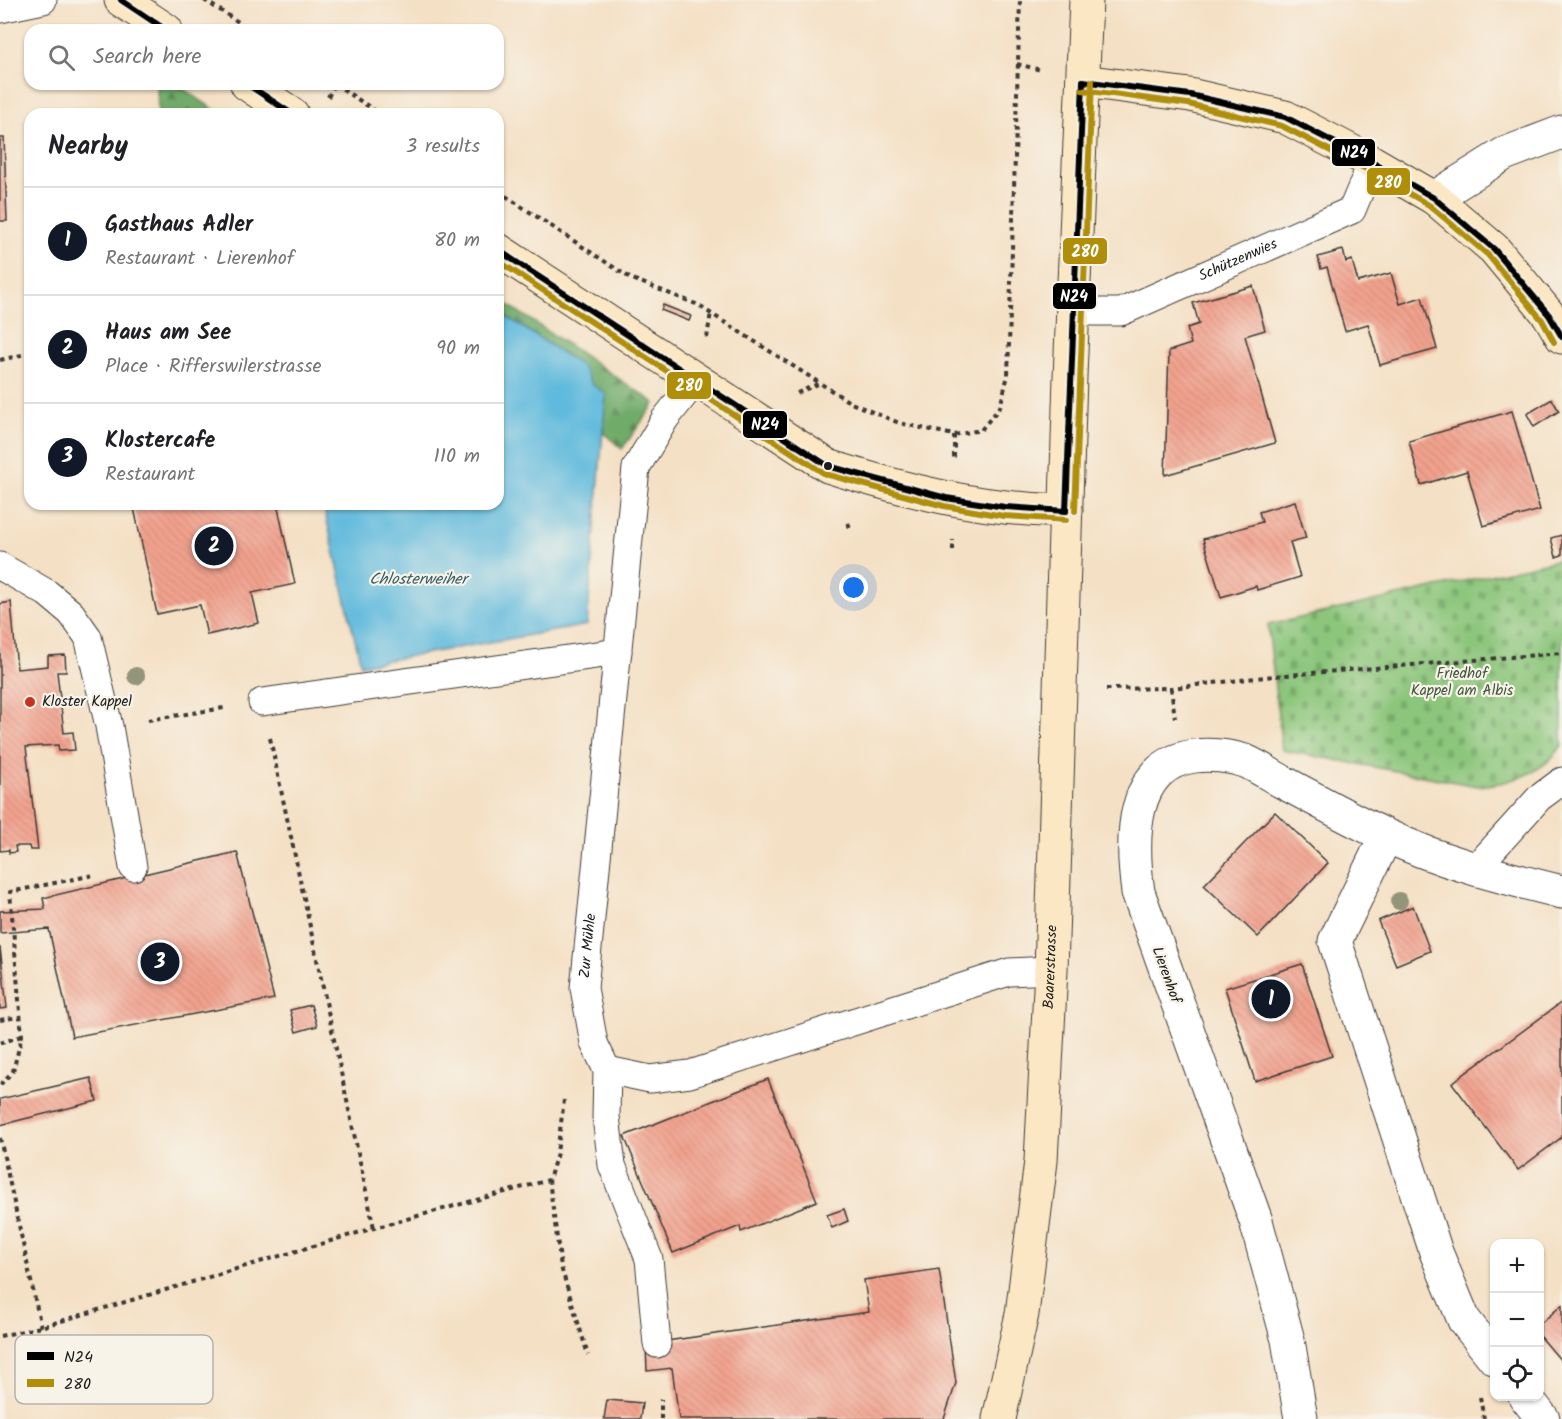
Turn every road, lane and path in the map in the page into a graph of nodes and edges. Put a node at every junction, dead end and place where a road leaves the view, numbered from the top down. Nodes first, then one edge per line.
1 (43, 0) edge
2 (121, 0) edge
3 (204, 0) edge
4 (1020, 0) edge
5 (1086, 0) edge
6 (0, 9) edge
7 (157, 24) edge
8 (242, 24) edge
9 (1083, 81) junction
10 (256, 90) edge
11 (344, 90) edge
12 (283, 108) edge
13 (371, 108) edge
14 (1562, 132) edge
15 (1372, 162) junction
16 (504, 195) edge
17 (1434, 198) junction
18 (504, 254) edge
19 (711, 312) junction
20 (1072, 312) junction
21 (708, 332) dead end
22 (1562, 337) edge
23 (24, 354) edge
24 (0, 360) edge
25 (696, 380) junction
26 (819, 384) junction
27 (797, 393) dead end
28 (1066, 511) junction
29 (848, 523) dead end
30 (851, 530) dead end
31 (0, 566) edge
32 (618, 652) junction
33 (1562, 653) edge
34 (1106, 689) dead end
35 (262, 702) junction
36 (109, 726) junction
37 (1562, 781) edge
38 (1386, 836) junction
39 (132, 867) joint
40 (1474, 870) junction
41 (1562, 892) edge
42 (1051, 970) junction
43 (20, 1017) junction
44 (0, 1020) edge
45 (22, 1036) junction
46 (0, 1043) edge
47 (607, 1070) junction
48 (0, 1085) edge
49 (565, 1094) dead end
50 (0, 1138) edge
51 (549, 1180) junction
52 (374, 1228) junction
53 (41, 1327) junction
54 (0, 1336) edge
55 (657, 1344) dead end
56 (1490, 1353) edge
57 (588, 1355) dead end
58 (662, 1399) dead end
59 (1529, 1401) edge
60 (661, 1419) edge
61 (999, 1419) edge
62 (1301, 1419) edge
63 (1543, 1419) edge

1 - 6 lane
2 - 7 street
3 - 8 path
4 - 26 path
5 - 9 street, Baarerstrasse
9 - 15 street
9 - 20 street, Baarerstrasse
10 - 12 street
11 - 13 path
14 - 17 street
15 - 17 street
15 - 20 lane, Schützenwies
16 - 19 path
17 - 22 street
18 - 25 street
19 - 21 path
19 - 26 path
20 - 28 street, Baarerstrasse
23 - 24 path
25 - 28 street
25 - 32 lane, Zur Mühle
26 - 27 path
28 - 42 street, Baarerstrasse
29 - 30 path
31 - 36 lane
32 - 35 lane
32 - 47 lane, Zur Mühle
33 - 34 path
35 - 36 path
35 - 52 path
36 - 39 lane
37 - 40 lane
38 - 40 street, Lierenhof
38 - 56 street
38 - 62 street, Lierenhof
39 - 43 path
40 - 41 street, Lierenhof
42 - 47 lane
42 - 61 street, Baarerstrasse
43 - 44 path
43 - 45 path
45 - 46 path
45 - 48 path
47 - 55 lane
49 - 51 path
50 - 53 path
51 - 52 path
51 - 57 path
52 - 53 path
53 - 54 path
58 - 60 path
59 - 63 street

